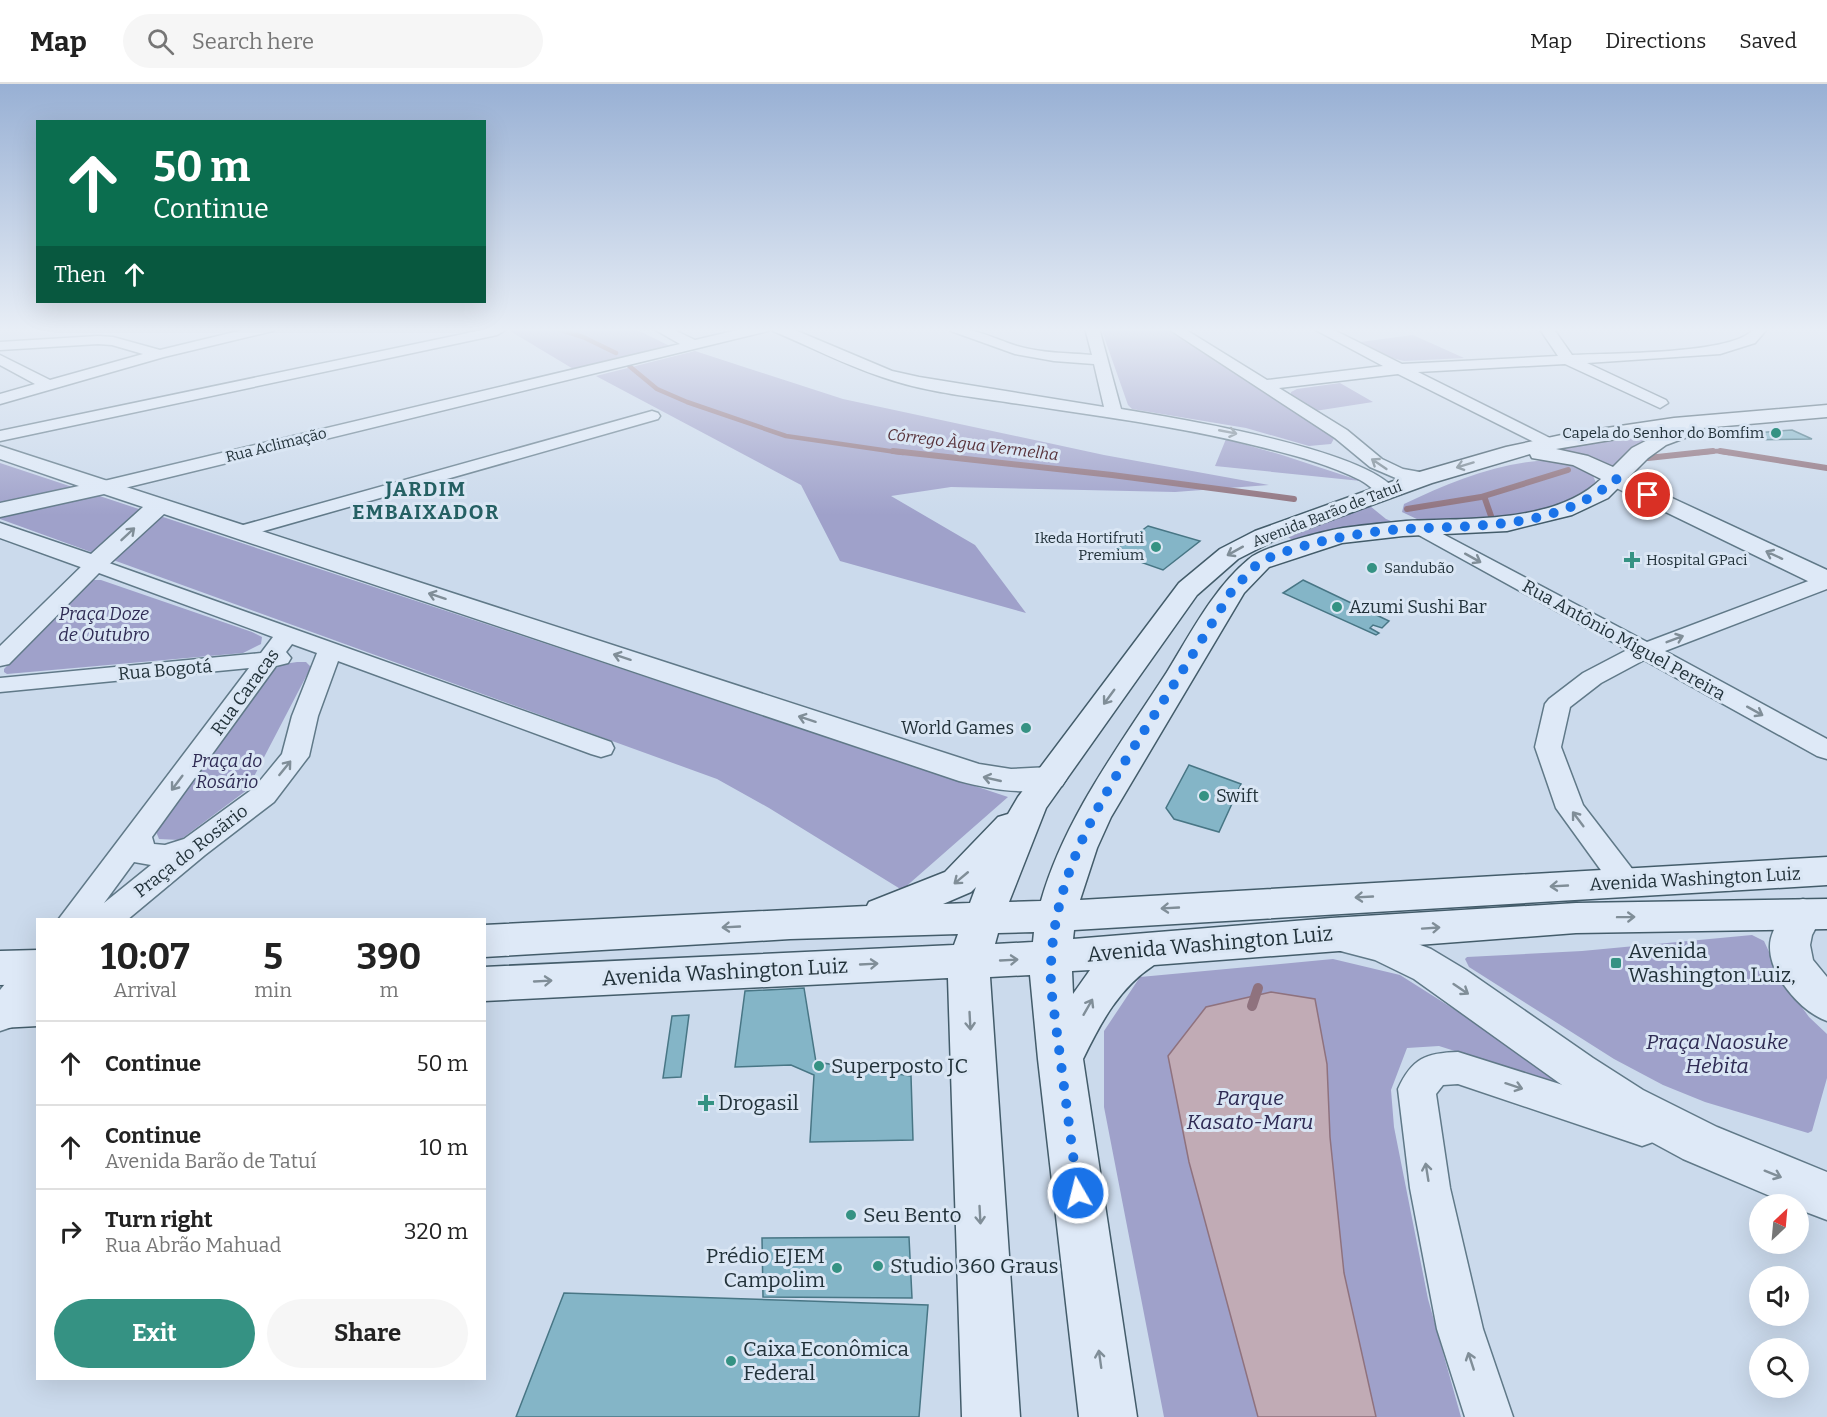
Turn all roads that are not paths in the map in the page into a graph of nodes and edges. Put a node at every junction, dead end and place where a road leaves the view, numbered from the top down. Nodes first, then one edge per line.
1 (30, 390) edge
2 (217, 390) edge
3 (506, 390) edge
4 (962, 390) edge
5 (1107, 390) edge
6 (1273, 390) edge
7 (1441, 390) edge
8 (1633, 390) edge
9 (0, 399) edge
10 (1660, 403) dead end
11 (1827, 411) edge
12 (1114, 414) junction
13 (652, 416) dead end
14 (1827, 421) edge
15 (1341, 434) junction
16 (0, 436) edge
17 (1548, 444) junction
18 (1285, 446) junction
19 (0, 452) edge
20 (1506, 453) junction
21 (1424, 478) junction
22 (1616, 479) junction
23 (104, 487) junction
24 (1388, 492) junction
25 (161, 504) junction
26 (0, 510) edge
27 (1422, 529) junction
28 (0, 530) edge
29 (243, 531) junction
30 (95, 564) junction
31 (1827, 580) edge
32 (286, 634) junction
33 (1644, 651) junction
34 (0, 659) edge
35 (269, 660) junction
36 (325, 662) junction
37 (0, 685) edge
38 (601, 748) dead end
39 (1827, 750) edge
40 (1040, 791) junction
41 (137, 835) junction
42 (194, 847) junction
43 (1827, 872) edge
44 (1626, 883) junction
45 (1815, 914) edge
46 (1057, 915) junction
47 (75, 918) edge
48 (107, 918) edge
49 (984, 918) junction
50 (862, 921) junction
51 (1331, 934) junction
52 (486, 941) edge
53 (1143, 950) junction
54 (1050, 957) junction
55 (968, 962) junction
56 (36, 967) edge
57 (0, 968) edge
58 (36, 970) edge
59 (486, 984) edge
60 (1827, 1003) edge
61 (11, 1011) edge
62 (1060, 1059) junction
63 (1720, 1152) junction
64 (1827, 1196) edge
65 (991, 1417) edge
66 (1108, 1417) edge
67 (1489, 1417) edge

1 - 9 street
2 - 16 street
3 - 23 street, Rua Aclimação
4 - 12 street
5 - 12 street
6 - 15 street
7 - 17 street
8 - 10 street
11 - 17 main road, Avenida Barão de Tatuí
12 -> 18 street
13 - 29 street
14 - 22 main road, Avenida Barão de Tatuí
15 - 18 street
21 -> 15 street
17 - 20 main road, Avenida Barão de Tatuí
18 - 24 street
19 - 23 main road
20 -> 21 main road, Avenida Barão de Tatuí
20 - 22 main road
21 - 24 main road, Avenida Barão de Tatuí
22 - 27 main road, Avenida Barão de Tatuí
31 -> 22 main road
23 - 25 main road
23 - 26 main road
24 - 27 main road
24 -> 40 main road, Avenida Barão de Tatuí
25 - 29 main road
30 -> 25 main road
27 -> 33 street, Rua Antônio Miguel Pereira
27 - 46 main road, Avenida Barão de Tatuí
28 - 30 main road
40 -> 29 main road
30 - 32 street
30 - 34 street
33 -> 31 street
32 - 35 street, Rua Caracas
32 - 36 street
33 -> 39 street, Rua Antônio Miguel Pereira
44 -> 33 street
35 - 36 street, Rua Bogotá
35 - 37 street, Rua Bogotá
35 -> 41 street, Rua Caracas
36 - 38 street, Rua Bogotá
42 -> 36 street, Praça do Rosãrio
40 - 49 main road, Avenida Barão de Tatuí
40 -> 50 main road
41 - 42 street
41 - 47 street, Rua Caracas
42 - 48 street, Praça do Rosãrio
43 - 44 main road, Avenida Washington Luiz
44 -> 46 main road, Avenida Washington Luiz
51 -> 45 main road, Avenida Washington Luiz
45 - 60 main road
46 - 49 main road, Avenida Washington Luiz
46 - 54 main road, Avenida Barão de Tatuí
49 - 50 main road, Avenida Washington Luiz
49 - 55 main road, Avenida Barão de Tatuí
50 -> 52 main road, Avenida Washington Luiz
51 - 53 main road, Avenida Washington Luiz
51 -> 63 main road
53 - 54 main road, Avenida Washington Luiz
62 -> 53 main road
55 -> 54 main road, Avenida Washington Luiz
54 - 62 main road, Avenida Barão de Tatuí
59 -> 55 main road, Avenida Washington Luiz
55 -> 65 main road
56 - 57 main road
58 - 61 street
66 -> 62 main road, Avenida Barão de Tatuí
63 -> 64 main road
67 -> 63 street

